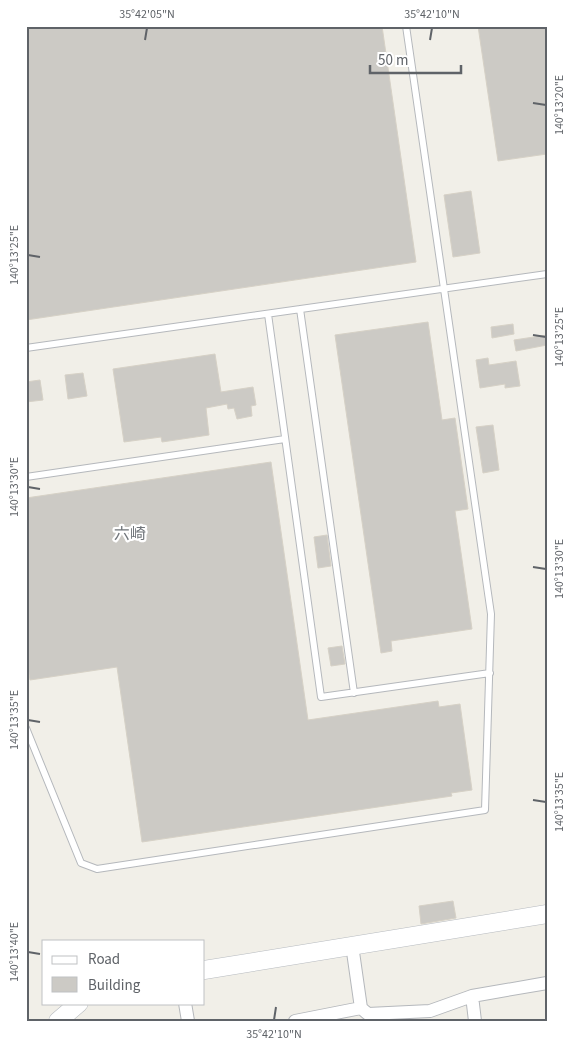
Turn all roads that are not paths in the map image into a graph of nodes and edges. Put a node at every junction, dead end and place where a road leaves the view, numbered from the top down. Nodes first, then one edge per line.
1 (406, 26) edge
2 (547, 274) edge
3 (444, 288) junction
4 (300, 309) junction
5 (268, 314) junction
6 (26, 348) edge
7 (285, 440) junction
8 (26, 477) edge
9 (490, 673) junction
10 (354, 692) junction
11 (26, 728) edge
12 (547, 914) edge
13 (352, 945) junction
14 (205, 970) edge
15 (547, 983) edge
16 (472, 996) junction
17 (78, 1004) edge
18 (185, 1004) edge
19 (361, 1008) junction
20 (58, 1021) edge
21 (188, 1021) edge
22 (295, 1021) edge
23 (475, 1021) edge

1 - 3 lane
2 - 3 lane
3 - 4 lane
3 - 9 lane
4 - 5 lane
4 - 10 lane
5 - 6 lane
5 - 7 lane
7 - 8 lane
7 - 10 lane
9 - 10 lane
9 - 11 lane
12 - 13 street
13 - 14 street
13 - 19 street
15 - 16 street
16 - 19 street
16 - 23 street
17 - 20 street
18 - 21 street
19 - 22 street

